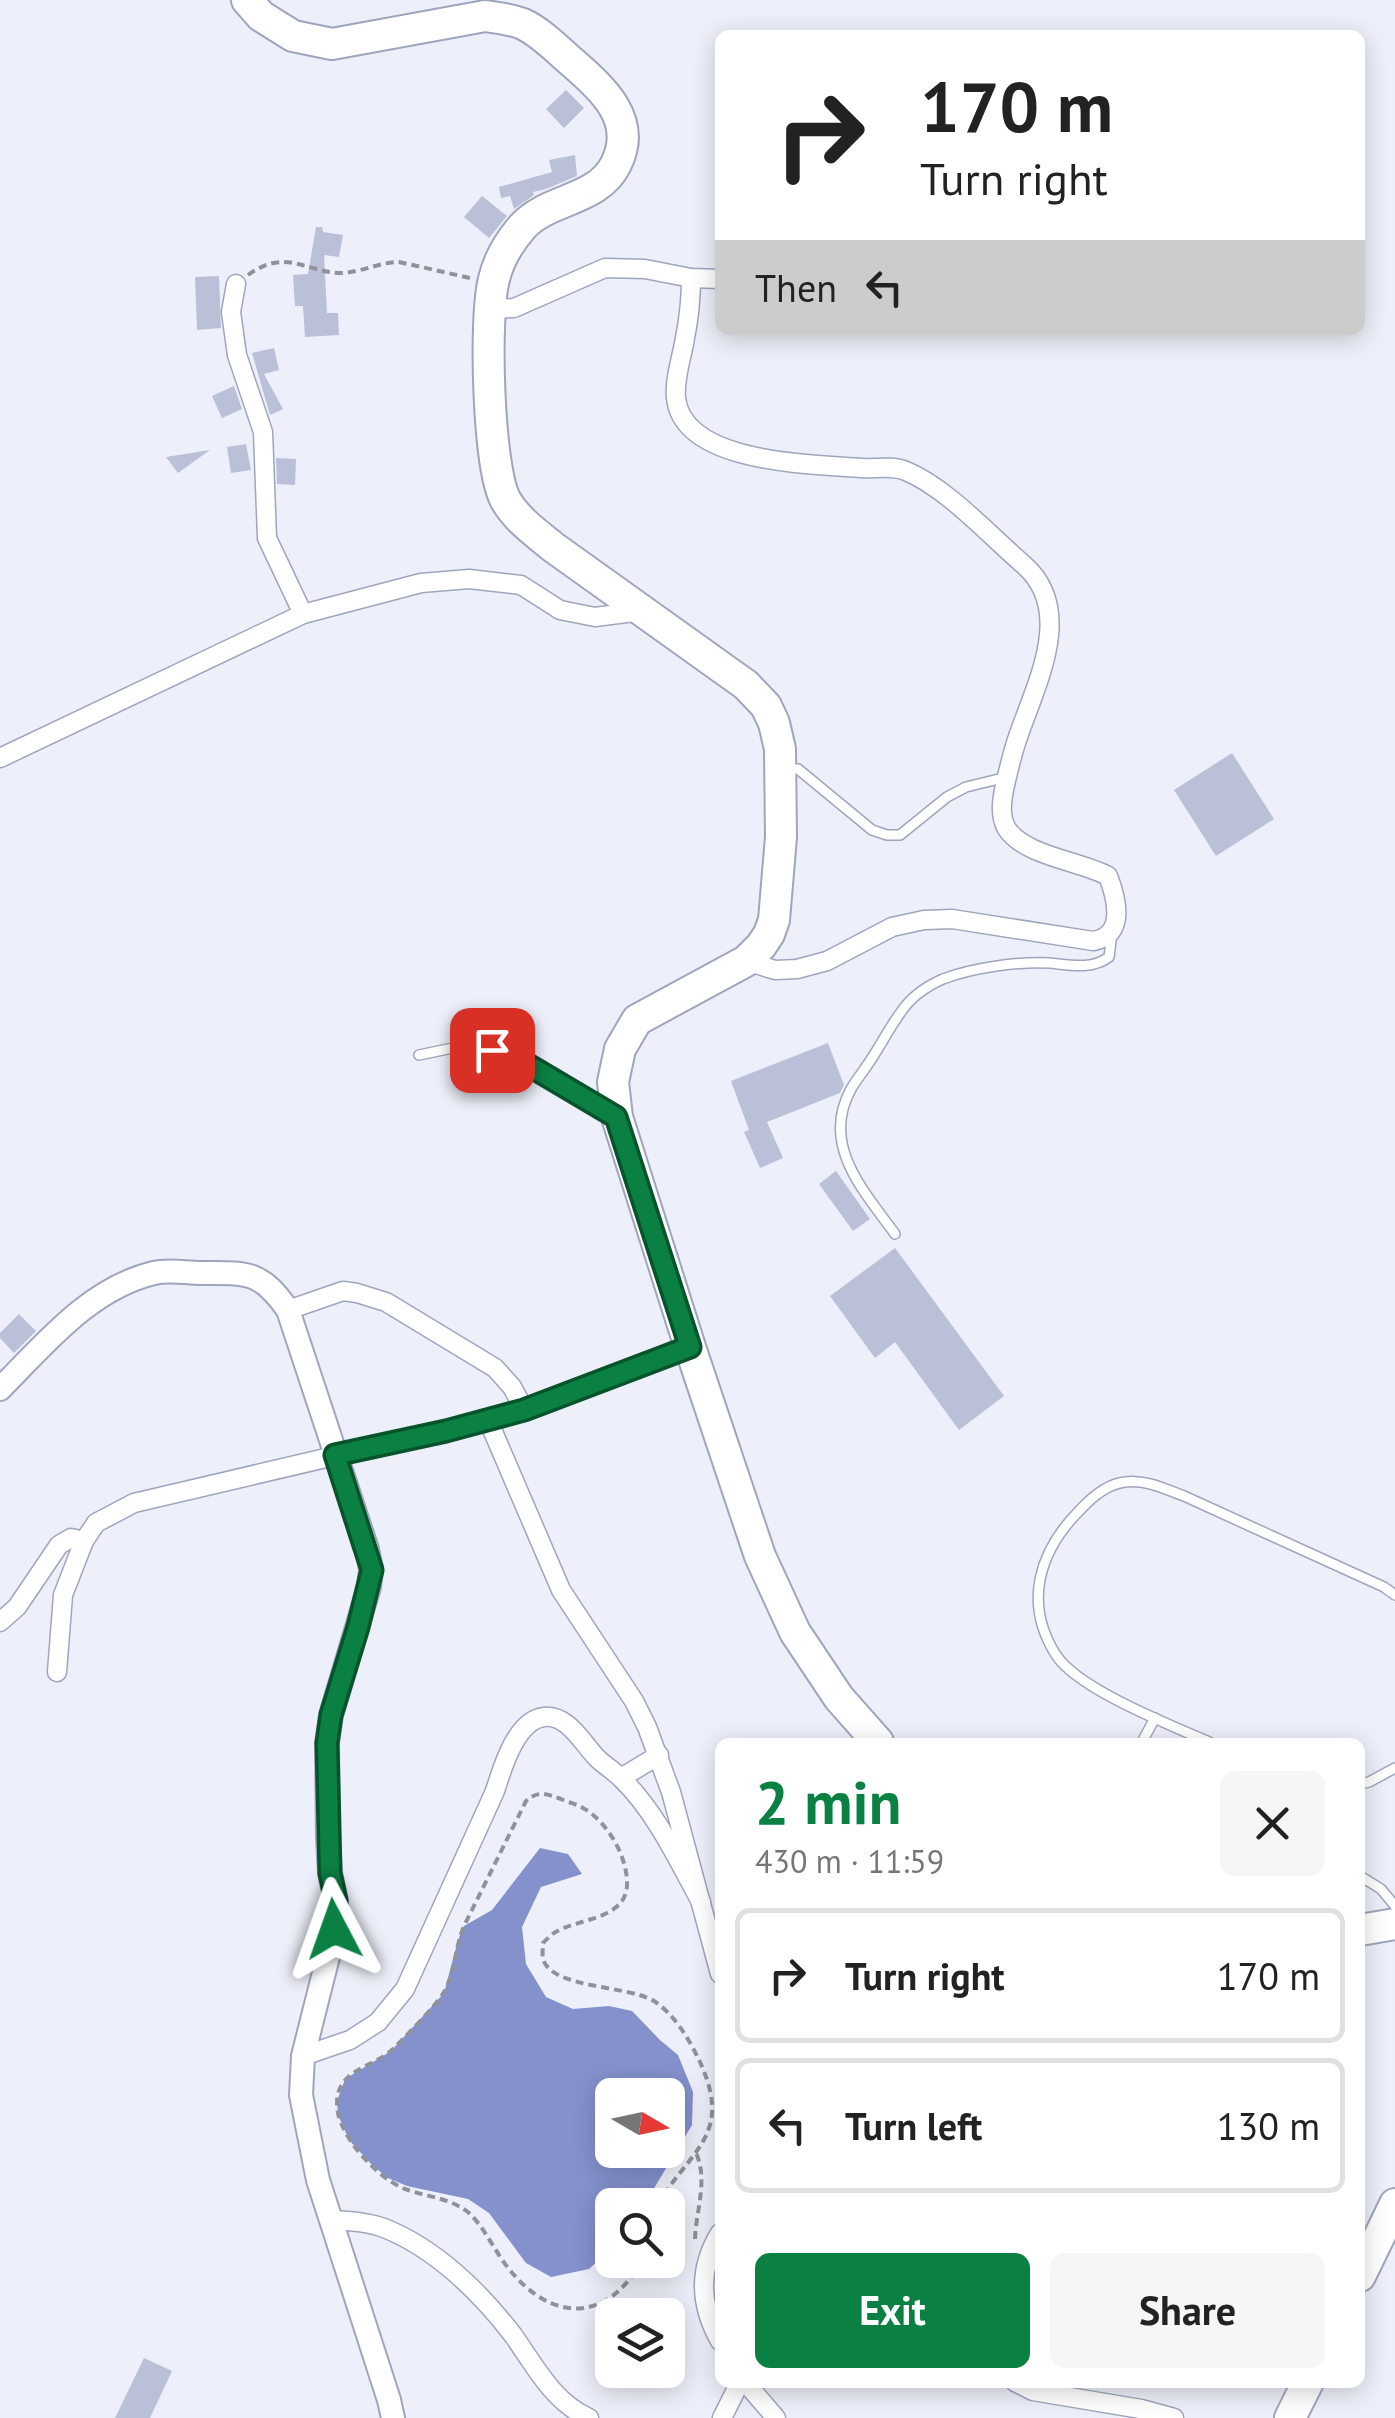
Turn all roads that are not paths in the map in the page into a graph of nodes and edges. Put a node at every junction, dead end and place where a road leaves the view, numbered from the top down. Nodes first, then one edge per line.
1 (247, 0) edge
2 (691, 278) junction
3 (715, 279) edge
4 (236, 284) road end
5 (491, 296) junction
6 (642, 611) junction
7 (303, 614) junction
8 (0, 758) edge
9 (781, 769) junction
10 (1007, 777) junction
11 (1112, 930) junction
12 (746, 961) junction
13 (419, 1055) dead end
14 (616, 1117) junction
15 (895, 1234) dead end
16 (288, 1310) junction
17 (690, 1347) junction
18 (0, 1389) edge
19 (524, 1410) junction
20 (488, 1420) junction
21 (335, 1455) junction
22 (84, 1541) junction
23 (1395, 1595) edge
24 (0, 1622) edge
25 (57, 1672) dead end
26 (1155, 1718) junction
27 (874, 1738) edge
28 (1144, 1738) edge
29 (1200, 1738) edge
30 (659, 1755) junction
31 (1395, 1768) edge
32 (621, 1778) junction
33 (1365, 1783) edge
34 (1365, 1879) edge
35 (701, 1902) junction
36 (1395, 1906) edge
37 (1395, 1924) edge
38 (1365, 1929) edge
39 (715, 1955) edge
40 (304, 2056) junction
41 (1395, 2204) edge
42 (332, 2220) junction
43 (715, 2244) edge
44 (1365, 2266) edge
45 (715, 2332) edge
46 (739, 2388) edge
47 (748, 2388) edge
48 (1026, 2388) edge
49 (1305, 2388) edge
50 (393, 2418) edge
51 (590, 2418) edge
52 (722, 2418) edge
53 (776, 2418) edge
54 (1174, 2418) edge
55 (1290, 2418) edge

1 - 5 highway
2 - 3 street
2 - 5 street
2 - 10 street
4 - 7 street
5 - 6 highway
6 - 7 street
6 - 9 highway
7 - 8 street
9 - 10 lane
9 - 12 highway
10 - 11 street
11 - 12 street
11 - 15 lane
12 - 14 highway
13 - 14 lane
14 - 17 highway
16 - 18 street
16 - 19 street
16 - 21 street
17 - 19 street
17 - 27 highway
19 - 20 street
20 - 21 street
20 - 30 street
21 - 22 street
21 - 40 street
22 - 24 street
22 - 25 street
23 - 26 lane
26 - 28 lane
26 - 29 lane
30 - 32 street
30 - 35 street
31 - 33 lane
32 - 35 street
32 - 40 street
34 - 36 lane
35 - 39 street
37 - 38 highway
40 - 42 street
41 - 44 highway
42 - 50 street
42 - 51 street
43 - 45 street
46 - 52 street
47 - 53 street
48 - 54 street
49 - 55 highway

